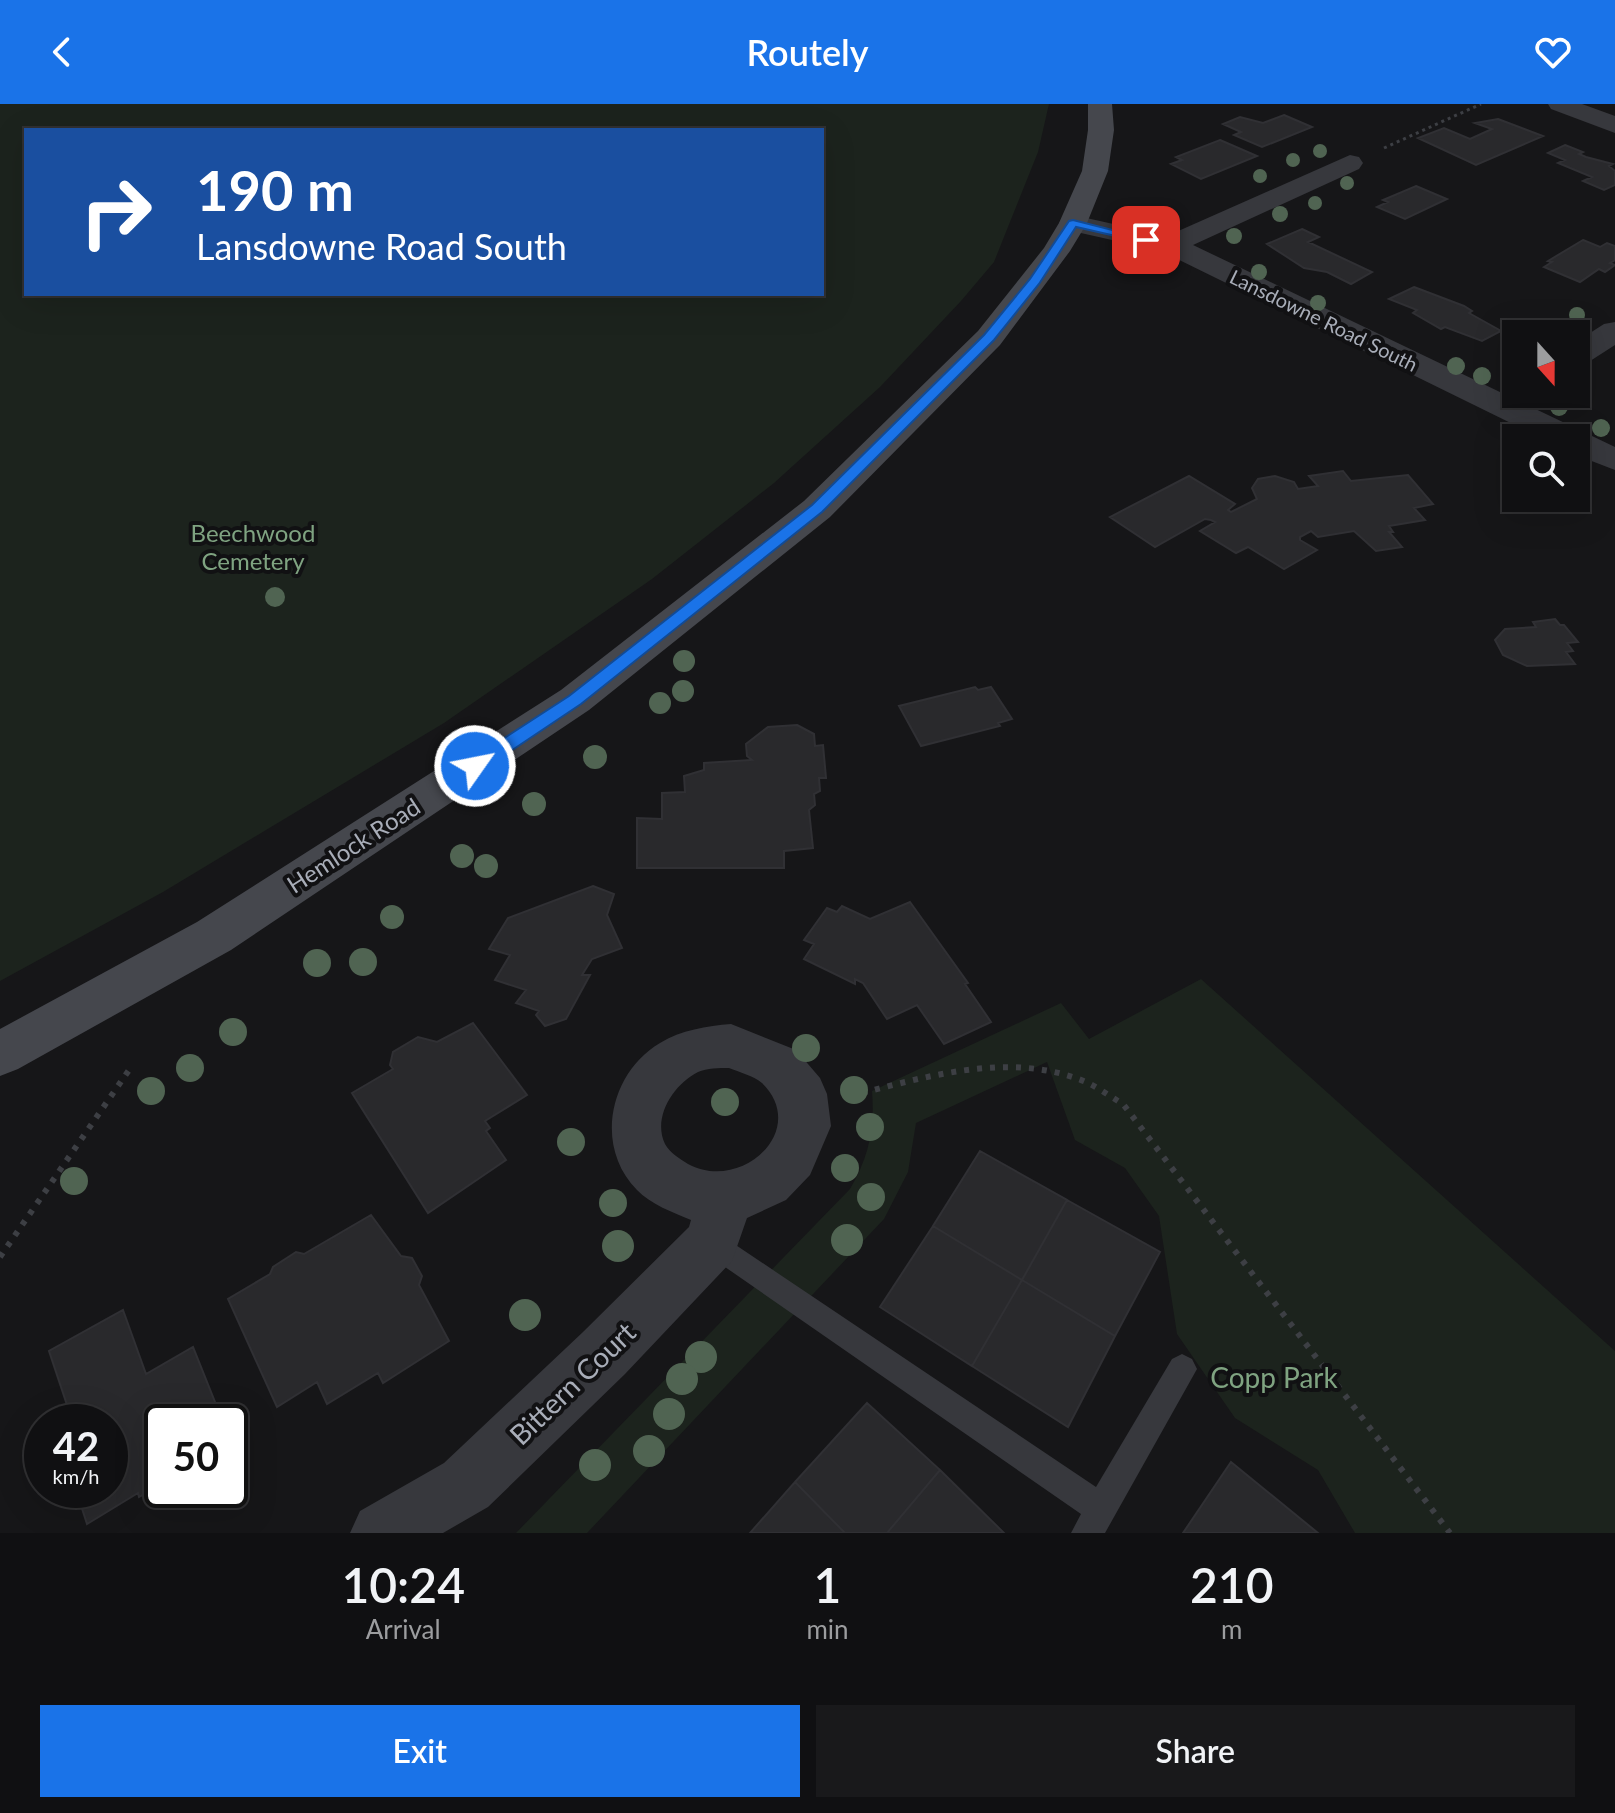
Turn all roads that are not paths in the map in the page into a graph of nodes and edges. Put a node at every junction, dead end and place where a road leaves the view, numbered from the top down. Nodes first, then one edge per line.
1 (1100, 104) edge
2 (1560, 104) edge
3 (1615, 125) edge
4 (1350, 163) road end
5 (1073, 223) junction
6 (1170, 245) junction
7 (1615, 331) edge
8 (1590, 347) edge
9 (1502, 396) edge
10 (1522, 408) edge
11 (1546, 424) edge
12 (1590, 448) edge
13 (1615, 460) edge
14 (0, 1054) edge
15 (718, 1220) junction
16 (1182, 1369) dead end
17 (1094, 1521) edge
18 (382, 1533) edge

1 - 5 main road, Hemlock Road
2 - 3 street
4 - 6 street
5 - 6 street, Lansdowne Road South
5 - 14 main road, Hemlock Road
6 - 9 street, Lansdowne Road South
7 - 8 street
10 - 11 street, Lansdowne Road South
12 - 13 street
15 - 15 street, Bittern Court
15 - 17 lane
15 - 18 street, Bittern Court
16 - 17 lane

